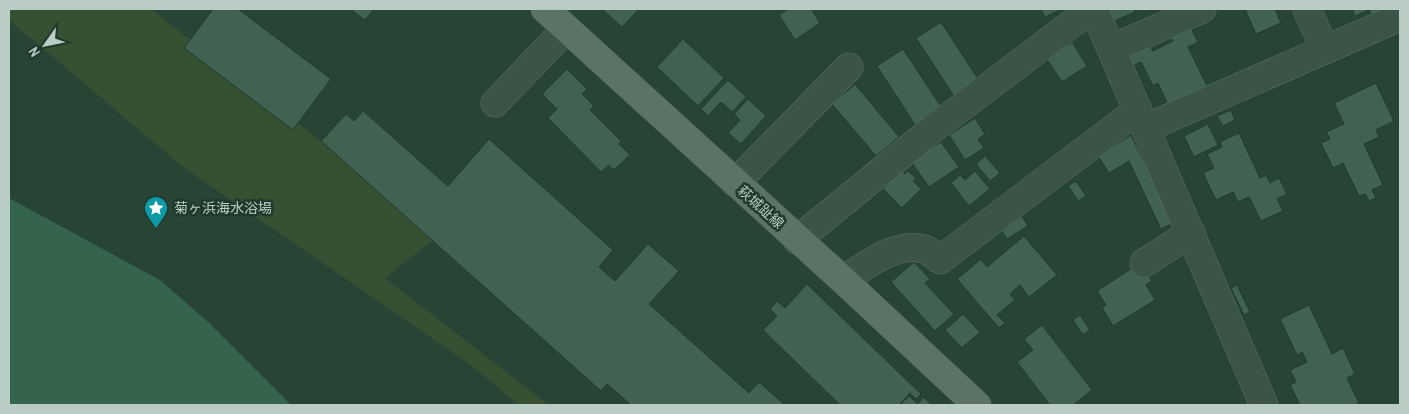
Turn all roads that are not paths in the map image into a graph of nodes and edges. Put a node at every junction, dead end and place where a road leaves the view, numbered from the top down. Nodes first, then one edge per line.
1 (545, 9) edge
2 (1092, 9) edge
3 (1202, 9) edge
4 (1307, 9) edge
5 (1400, 17) edge
6 (566, 29) junction
7 (1112, 49) junction
8 (1325, 50) junction
9 (849, 67) dead end
10 (495, 103) dead end
11 (1142, 119) junction
12 (735, 183) junction
13 (1191, 233) junction
14 (797, 240) junction
15 (1144, 263) dead end
16 (843, 280) junction
17 (977, 405) edge
18 (1264, 405) edge

1 - 6 main road, 萩城趾線
2 - 7 street
2 - 14 street
3 - 7 street
4 - 8 street
5 - 8 street
6 - 10 street
6 - 12 main road, 萩城趾線
7 - 11 street
8 - 11 street
9 - 12 street
11 - 13 street
11 - 16 street
12 - 14 main road, 萩城趾線
13 - 15 street
13 - 18 street
14 - 16 main road, 萩城趾線
16 - 17 main road, 萩城趾線

